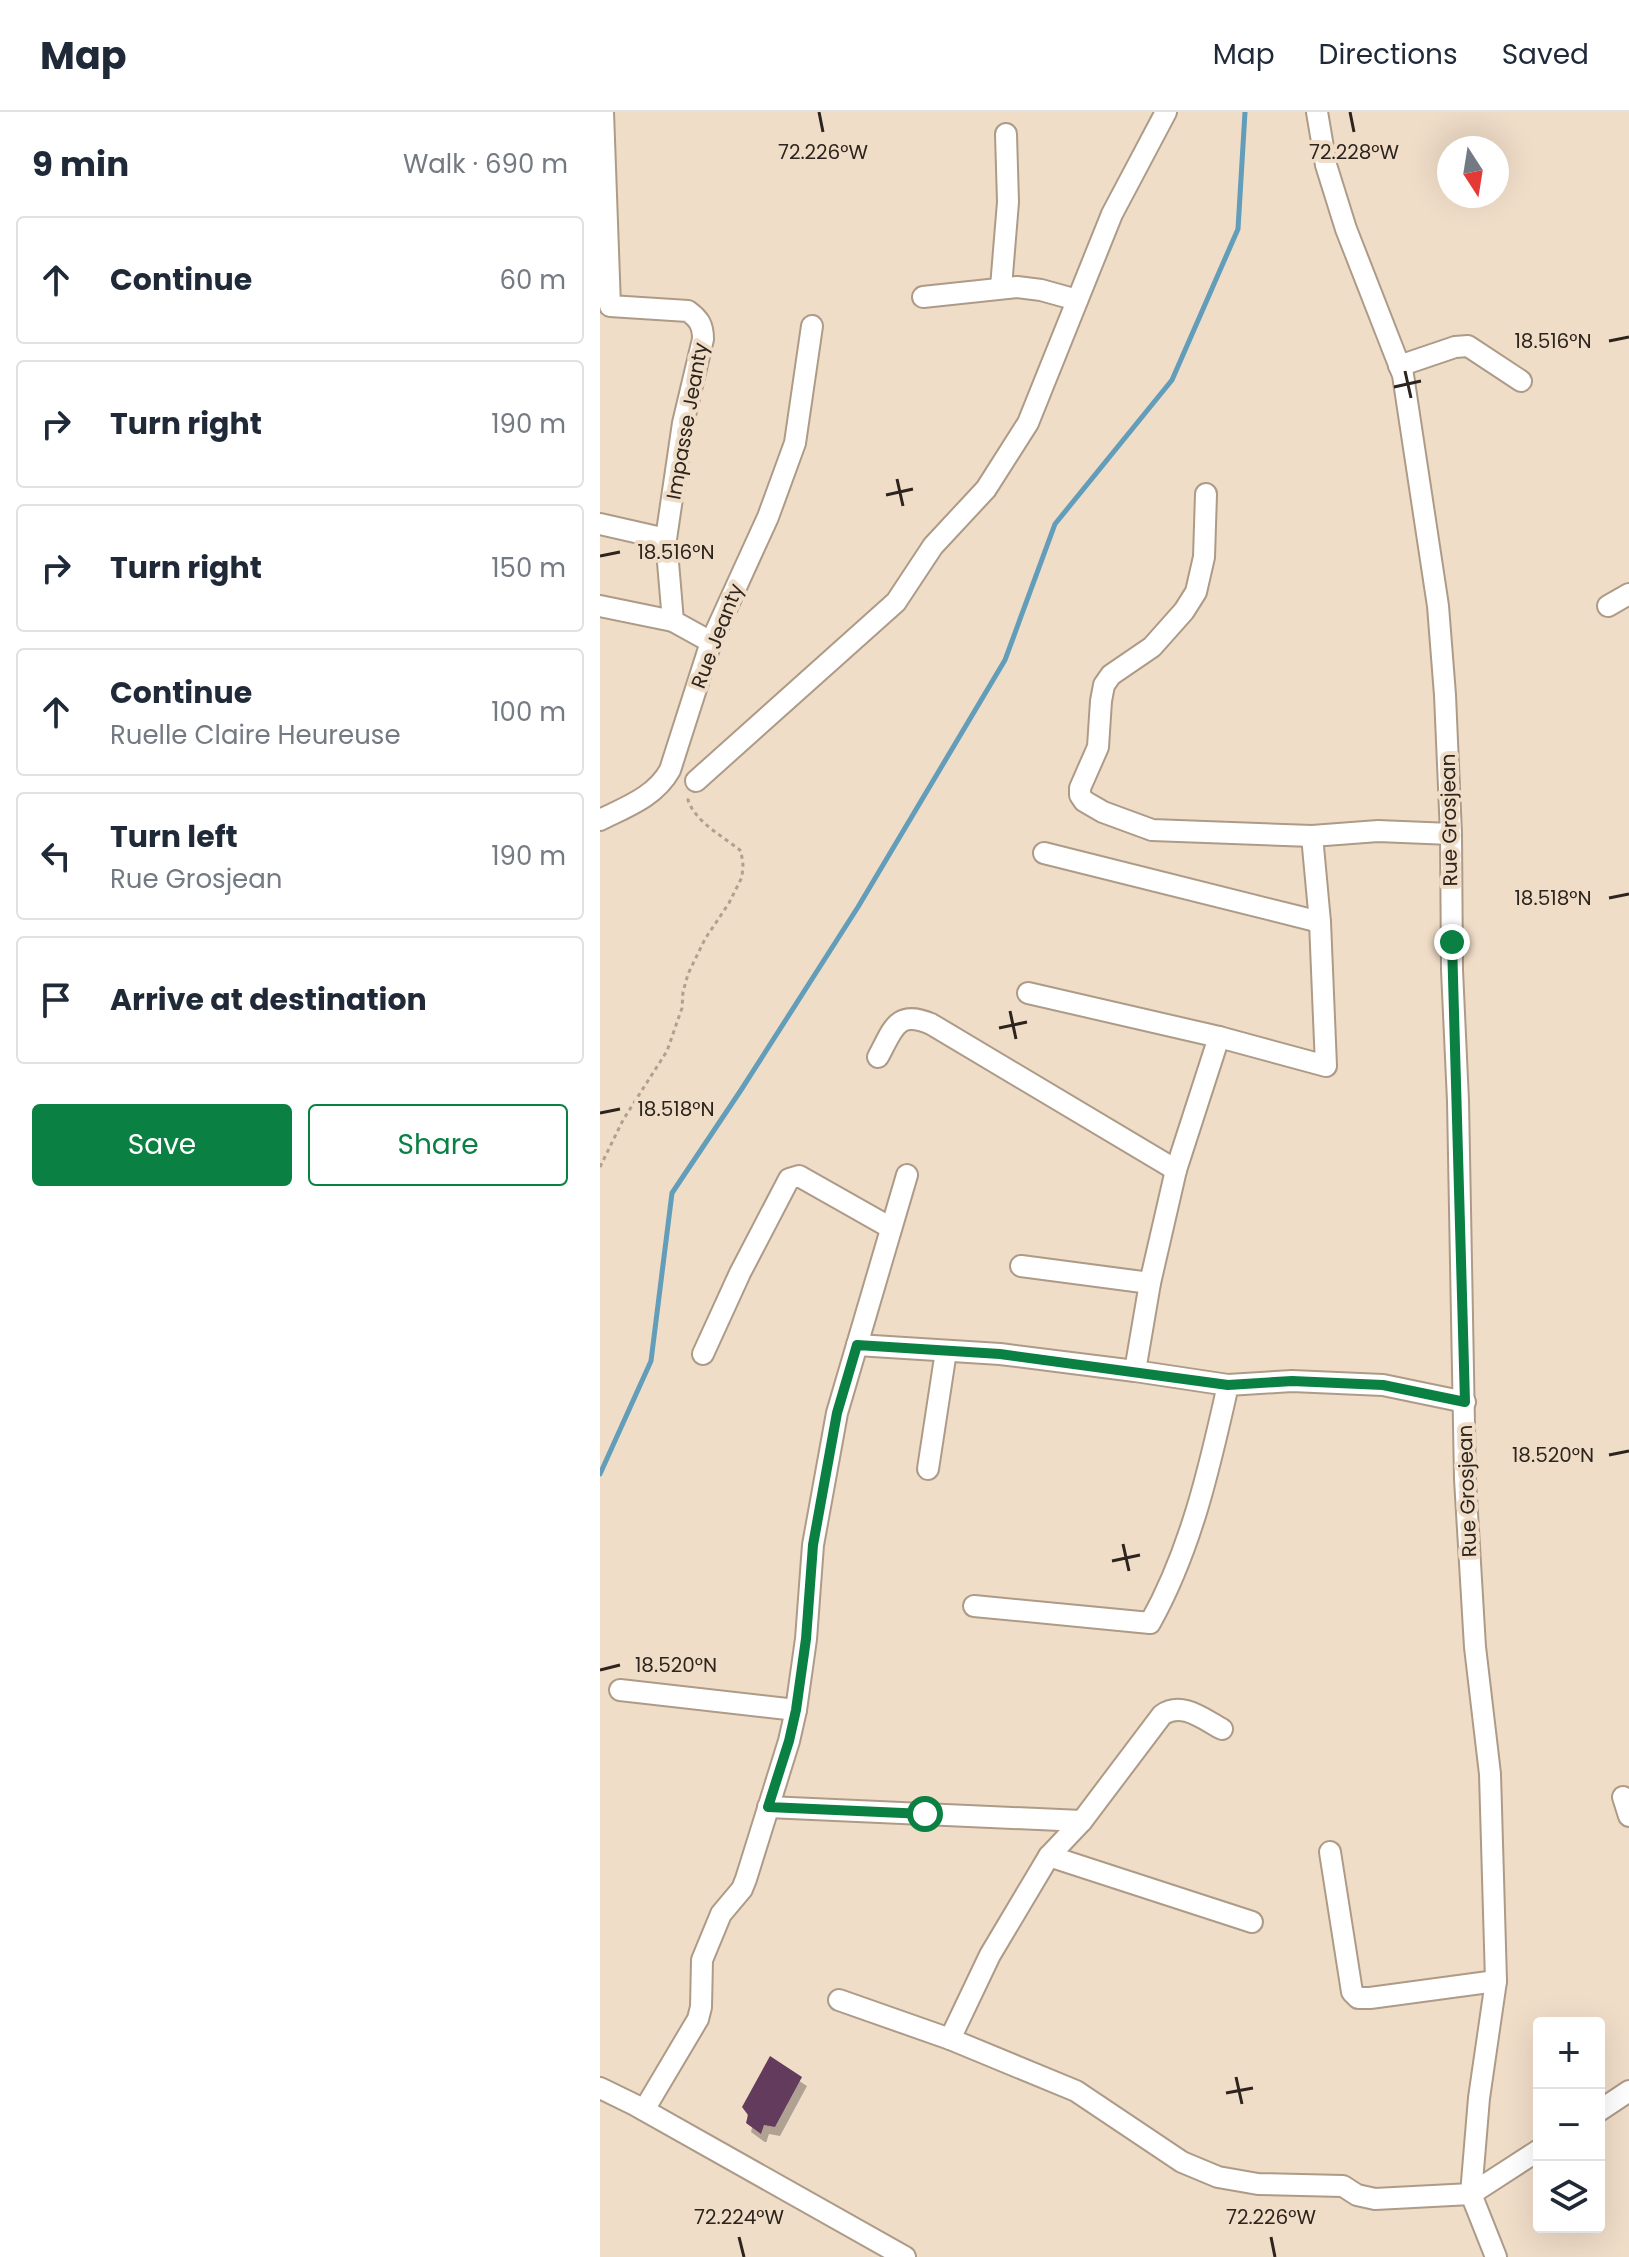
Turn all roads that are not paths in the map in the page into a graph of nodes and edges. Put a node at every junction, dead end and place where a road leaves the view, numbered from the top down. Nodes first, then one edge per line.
1 (603, 112) edge
2 (1166, 112) edge
3 (1317, 112) edge
4 (1006, 134) dead end
5 (1001, 287) junction
6 (923, 297) dead end
7 (1077, 300) junction
8 (605, 305) edge
9 (812, 326) dead end
10 (1399, 366) junction
11 (1521, 381) dead end
12 (1206, 494) dead end
13 (600, 524) edge
14 (666, 539) junction
15 (1629, 594) edge
16 (600, 606) edge
17 (1608, 606) dead end
18 (673, 621) junction
19 (711, 642) junction
20 (696, 781) road end
21 (600, 820) edge
22 (1451, 834) junction
23 (1312, 836) junction
24 (1044, 853) dead end
25 (1320, 922) junction
26 (1028, 993) dead end
27 (1219, 1037) junction
28 (878, 1057) dead end
29 (1176, 1170) junction
30 (907, 1175) dead end
31 (891, 1228) junction
32 (1021, 1266) dead end
33 (1150, 1283) junction
34 (857, 1345) junction
35 (946, 1351) junction
36 (703, 1354) dead end
37 (1135, 1371) junction
38 (1228, 1385) junction
39 (1465, 1402) junction
40 (928, 1469) dead end
41 (974, 1606) dead end
42 (620, 1690) dead end
43 (796, 1710) junction
44 (1222, 1729) dead end
45 (768, 1807) junction
46 (1082, 1821) junction
47 (1330, 1852) dead end
48 (1049, 1856) junction
49 (1252, 1922) dead end
50 (1496, 1981) junction
51 (839, 2000) dead end
52 (950, 2039) junction
53 (600, 2088) edge
54 (1629, 2091) edge
55 (1605, 2107) edge
56 (644, 2110) junction
57 (1533, 2154) edge
58 (1471, 2194) junction
59 (896, 2255) edge
60 (1496, 2257) edge

1 - 8 street, Impasse Jeanty
2 - 7 street
3 - 10 street, Rue Grosjean
4 - 5 street
5 - 6 street
5 - 7 street
7 - 20 street
8 - 14 street, Impasse Jeanty
9 - 19 street, Rue Jeanty
10 - 11 street
10 - 22 street, Rue Grosjean
12 - 23 street
13 - 14 street
14 - 18 street, Impasse Jeanty
15 - 17 street
16 - 18 street
18 - 19 street
19 - 21 street, Rue Jeanty
22 - 23 street
22 - 39 street, Rue Grosjean
23 - 25 street
24 - 25 street
25 - 27 street
26 - 27 street
27 - 29 street
28 - 29 street
29 - 33 street
30 - 31 street
31 - 34 street
31 - 36 street
32 - 33 street
33 - 37 street
34 - 35 street
34 - 43 street
35 - 37 street
35 - 40 street
37 - 38 street
38 - 39 street
38 - 41 street
39 - 50 street, Rue Grosjean
42 - 43 street
43 - 45 street
44 - 46 street
45 - 46 street
45 - 56 street
46 - 48 street
47 - 50 street
48 - 49 street
48 - 52 street
50 - 58 street, Rue Grosjean
51 - 52 street
52 - 58 street
53 - 56 street
54 - 55 street
56 - 59 street
57 - 58 street
58 - 60 street, Rue Grosjean

